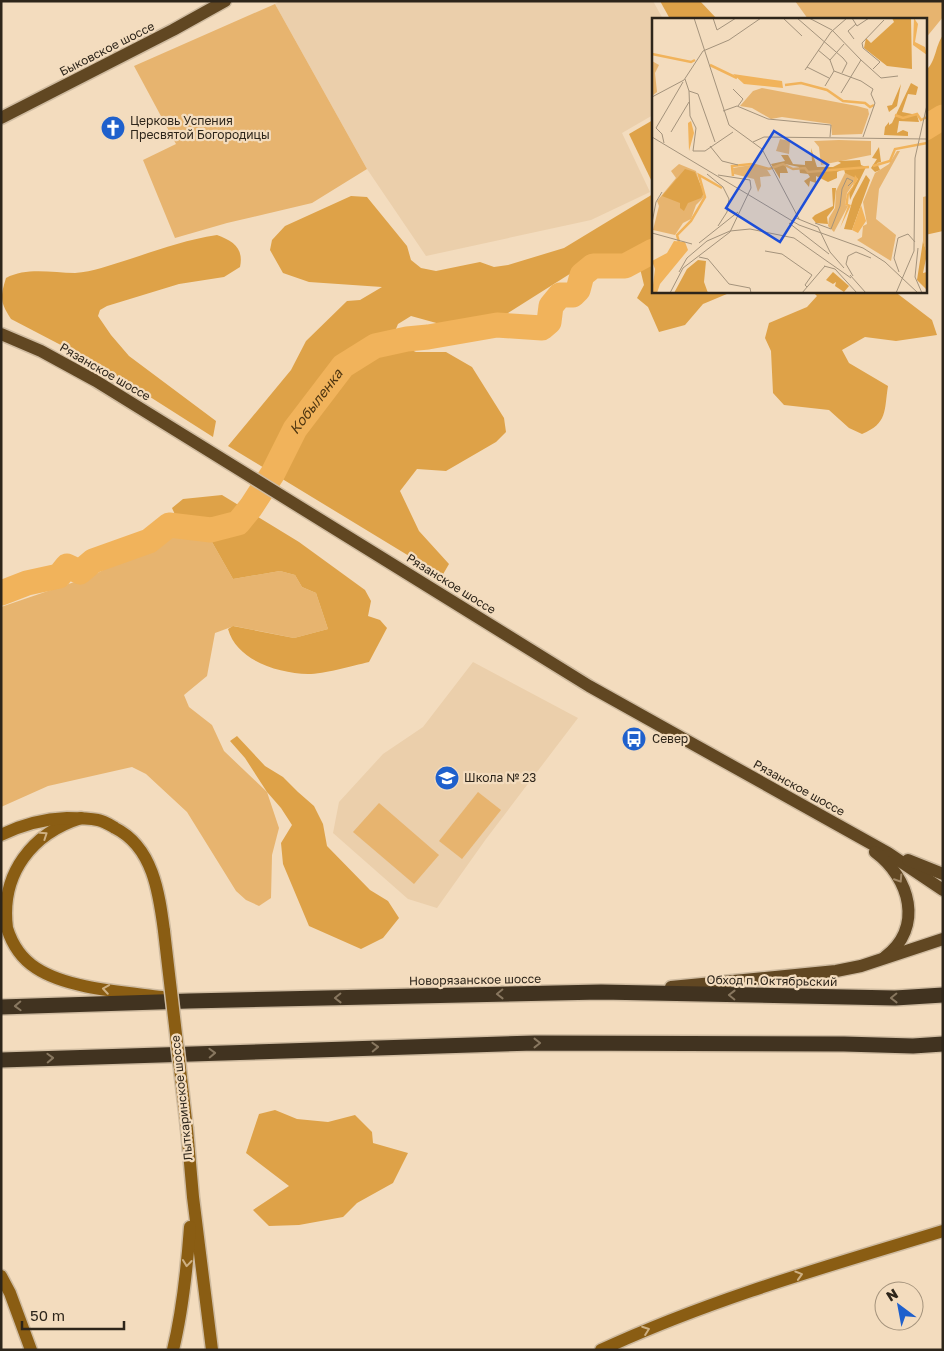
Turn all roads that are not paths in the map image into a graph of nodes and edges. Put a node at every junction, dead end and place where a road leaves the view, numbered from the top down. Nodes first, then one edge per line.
1 (225, 1) edge
2 (1, 118) edge
3 (1, 334) edge
4 (81, 818) junction
5 (851, 833) junction
6 (1, 835) edge
7 (888, 853) junction
8 (943, 874) edge
9 (943, 890) edge
10 (943, 939) edge
11 (881, 960) junction
12 (601, 992) junction
13 (943, 995) edge
14 (189, 1001) junction
15 (1, 1007) edge
16 (943, 1046) edge
17 (1, 1060) edge
18 (193, 1197) junction
19 (943, 1231) edge
20 (1, 1276) edge
21 (31, 1350) edge
22 (172, 1350) edge
23 (212, 1350) edge
24 (601, 1350) edge

1 - 2 main road, Быковское шоссе
3 - 5 main road, Рязанское шоссе
4 - 6 main road, Лыткаринское шоссе
14 -> 4 main road
4 - 18 main road, Лыткаринское шоссе, bridge
5 - 7 main road, Рязанское шоссе
5 -> 11 main road
7 - 8 main road, Рязанское шоссе
7 - 9 main road, Рязанское шоссе
10 - 11 main road, Новорязанское шоссе
11 - 12 main road, Новорязанское шоссе
13 -> 12 highway, Обход п. Октябрьский
12 -> 14 highway, Новорязанское шоссе
14 -> 15 highway, Новорязанское шоссе
17 -> 16 highway
18 -> 22 main road, Лыткаринское шоссе
18 - 23 main road, Лыткаринское шоссе
24 -> 19 main road
20 - 21 main road

